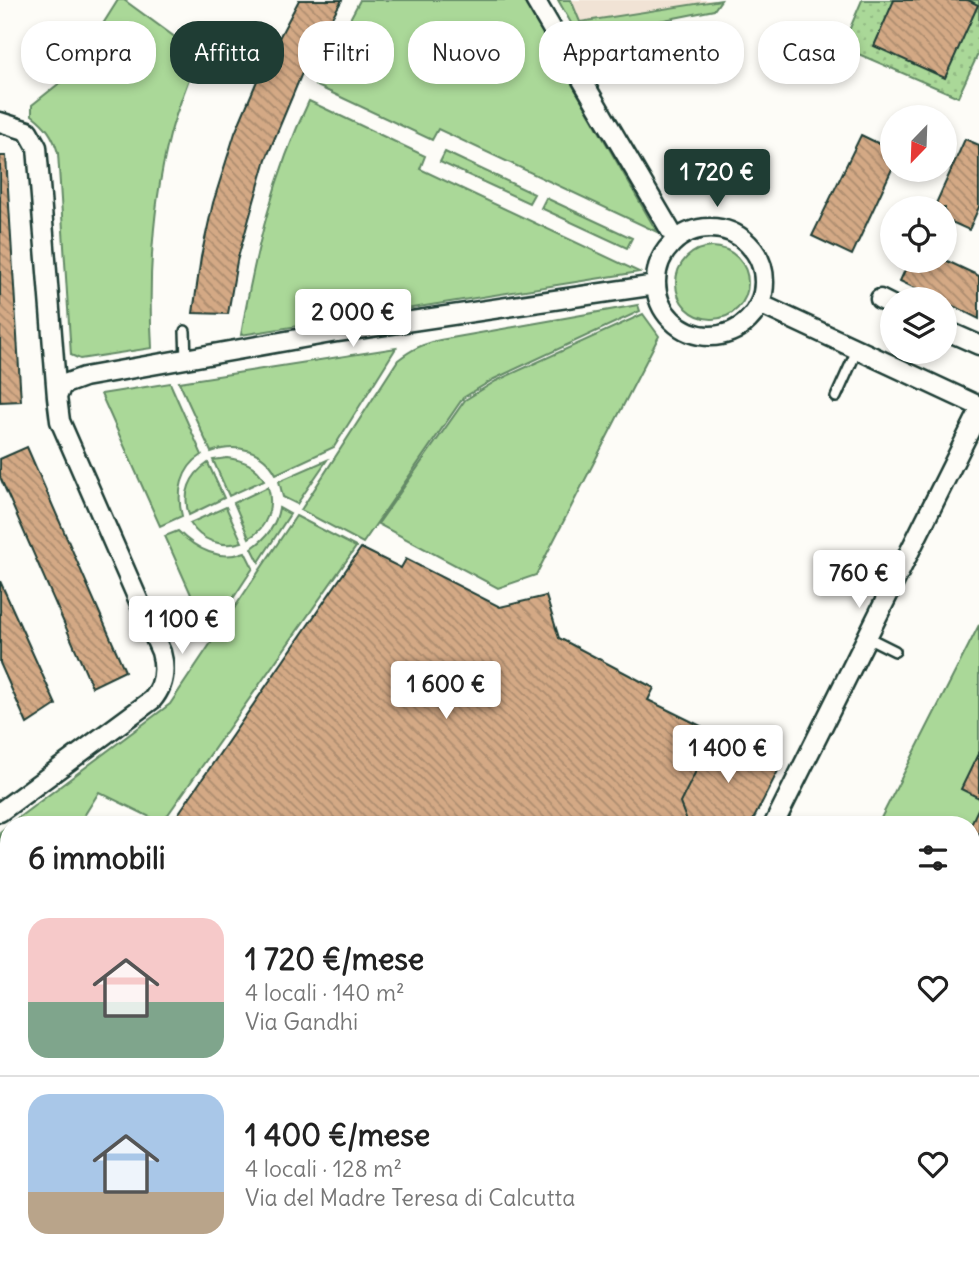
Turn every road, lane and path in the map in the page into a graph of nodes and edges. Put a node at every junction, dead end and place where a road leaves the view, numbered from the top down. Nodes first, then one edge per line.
1 (535, 0) edge
2 (0, 122) edge
3 (676, 240) junction
4 (656, 285) junction
5 (761, 304) junction
6 (185, 331) dead end
7 (957, 335) edge
8 (979, 345) edge
9 (858, 348) junction
10 (186, 360) junction
11 (57, 397) junction
12 (836, 397) dead end
13 (979, 406) edge
14 (979, 412) edge
15 (867, 637) junction
16 (895, 651) dead end
17 (0, 812) edge
18 (778, 816) edge

1 - 3 street
2 - 11 street
3 - 4 street
3 - 5 street
4 - 5 street
4 - 10 street
5 - 9 street
6 - 10 lane
7 - 8 street
9 - 12 lane
9 - 13 street
10 - 11 street
11 - 17 street
14 - 15 street
15 - 16 lane
15 - 18 street

